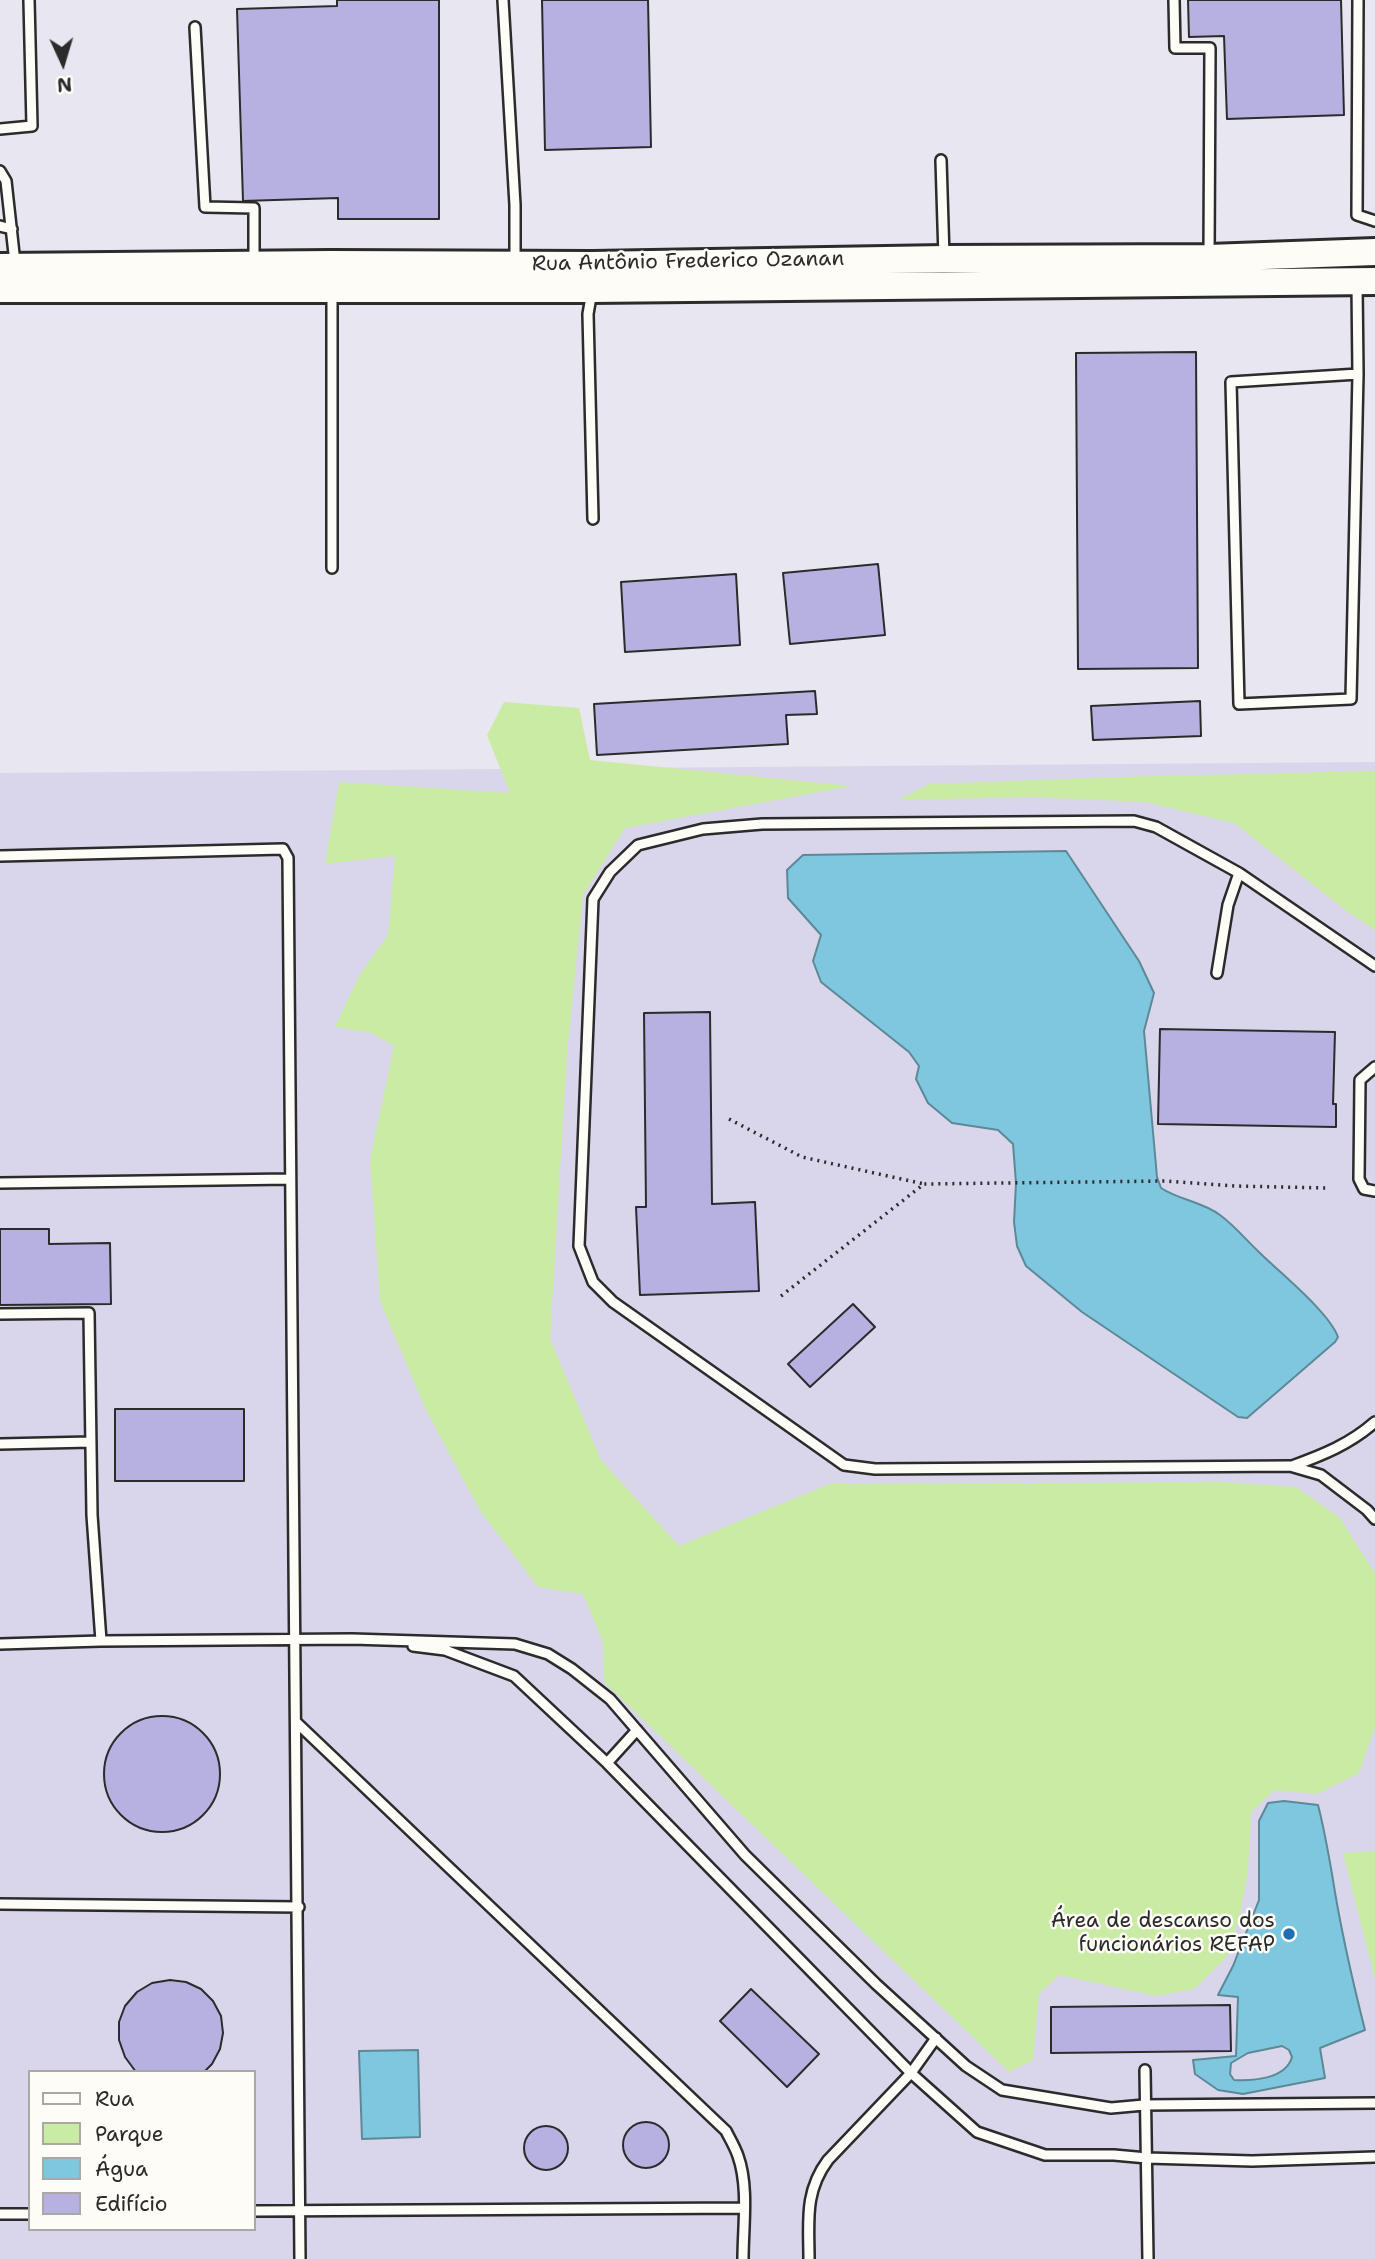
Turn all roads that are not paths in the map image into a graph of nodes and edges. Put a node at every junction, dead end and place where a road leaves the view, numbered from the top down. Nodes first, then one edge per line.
1 (29, 0) edge
2 (503, 0) edge
3 (1174, 0) edge
4 (1358, 0) edge
5 (195, 27) dead end
6 (0, 129) edge
7 (941, 160) dead end
8 (0, 171) edge
9 (1375, 221) edge
10 (0, 226) edge
11 (12, 229) junction
12 (1375, 252) edge
13 (944, 259) junction
14 (1209, 271) junction
15 (517, 276) junction
16 (256, 277) junction
17 (331, 277) junction
18 (592, 277) junction
19 (8, 278) edge
20 (1369, 279) edge
21 (1358, 374) junction
22 (593, 519) dead end
23 (332, 568) dead end
24 (0, 856) edge
25 (1239, 873) junction
26 (1375, 966) edge
27 (1217, 974) dead end
28 (1375, 1067) edge
29 (290, 1179) junction
30 (0, 1183) edge
31 (1375, 1191) edge
32 (0, 1314) edge
33 (1375, 1422) edge
34 (91, 1442) junction
35 (0, 1444) edge
36 (1290, 1466) junction
37 (1375, 1519) edge
38 (295, 1639) junction
39 (352, 1639) junction
40 (100, 1641) junction
41 (0, 1644) edge
42 (296, 1722) junction
43 (637, 1730) junction
44 (607, 1763) junction
45 (0, 1904) edge
46 (299, 1907) junction
47 (936, 2038) junction
48 (1144, 2070) dead end
49 (911, 2073) junction
50 (1375, 2103) edge
51 (1144, 2105) junction
52 (1375, 2157) edge
53 (1147, 2158) junction
54 (743, 2208) junction
55 (256, 2211) edge
56 (300, 2211) junction
57 (0, 2214) edge
58 (28, 2214) edge
59 (300, 2259) edge
60 (743, 2259) edge
61 (809, 2259) edge
62 (1148, 2259) edge

1 - 6 lane
2 - 15 lane
3 - 14 lane
4 - 9 lane
5 - 16 lane
7 - 13 lane
8 - 11 lane
10 - 11 lane
11 - 19 lane
12 - 14 main road, Rua Antônio Frederico Ozanan
13 - 14 main road, Rua Antônio Frederico Ozanan
13 - 18 main road, Rua Antônio Frederico Ozanan
14 - 18 main road, Rua Antônio Frederico Ozanan
14 - 20 main road, Rua Antônio Frederico Ozanan
15 - 17 main road, Rua Antônio Frederico Ozanan
15 - 18 main road, Rua Antônio Frederico Ozanan
16 - 17 main road, Rua Antônio Frederico Ozanan
16 - 19 main road, Rua Antônio Frederico Ozanan
17 - 23 lane
18 - 22 lane
20 - 21 lane
21 - 21 lane
24 - 29 lane
25 - 26 lane
25 - 27 lane
25 - 36 lane
28 - 31 lane
29 - 30 lane
29 - 38 lane
32 - 34 lane
33 - 36 lane
34 - 35 lane
34 - 40 lane
36 - 37 lane
38 - 39 lane
38 - 40 lane
38 - 42 lane
39 - 43 lane
39 - 44 lane
40 - 41 lane
42 - 46 lane
42 - 54 lane
43 - 44 lane
43 - 47 lane
44 - 49 lane
45 - 46 lane
46 - 56 lane
47 - 49 lane
47 - 51 lane
48 - 51 lane
49 - 53 lane
49 - 61 lane
50 - 51 lane
51 - 53 lane
52 - 53 lane
53 - 62 lane
54 - 56 lane
54 - 60 lane
55 - 56 lane
56 - 59 lane
57 - 58 lane

